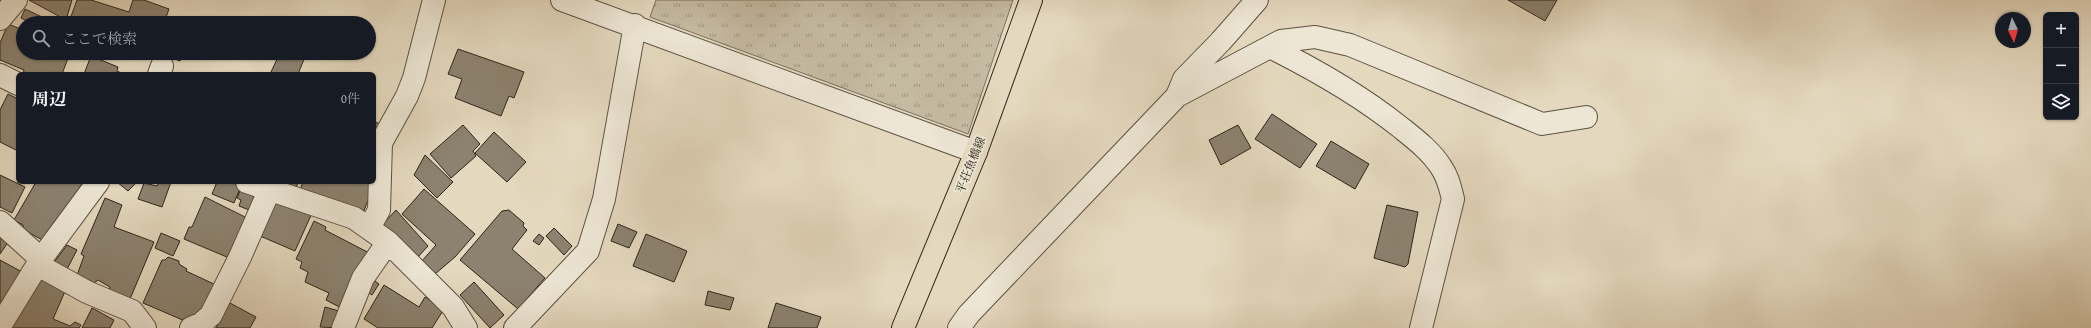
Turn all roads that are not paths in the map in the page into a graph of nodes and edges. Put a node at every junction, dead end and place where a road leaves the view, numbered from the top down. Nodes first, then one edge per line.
1 (16, 0) edge
2 (434, 0) edge
3 (562, 0) edge
4 (1031, 0) edge
5 (1257, 0) edge
6 (0, 19) edge
7 (635, 25) junction
8 (1270, 47) junction
9 (0, 75) edge
10 (16, 83) edge
11 (1177, 96) junction
12 (1586, 117) dead end
13 (976, 152) junction
14 (97, 184) edge
15 (252, 184) edge
16 (269, 191) junction
17 (0, 222) edge
18 (369, 228) junction
19 (388, 242) junction
20 (40, 262) junction
21 (0, 326) edge
22 (145, 328) edge
23 (191, 328) edge
24 (343, 328) edge
25 (466, 328) edge
26 (515, 328) edge
27 (903, 328) edge
28 (959, 328) edge
29 (1422, 328) edge

1 - 6 street
2 - 18 street
3 - 7 street
4 - 13 main road, 平荘魚橋線
5 - 11 street
7 - 13 street
7 - 26 street
8 - 11 street
8 - 12 street
8 - 29 street
9 - 10 street
11 - 28 street
13 - 27 main road, 平荘魚橋線
14 - 20 street
15 - 16 street
16 - 18 street
16 - 23 street
17 - 20 street
18 - 19 street
19 - 24 street
19 - 25 street
20 - 21 street
20 - 22 street

